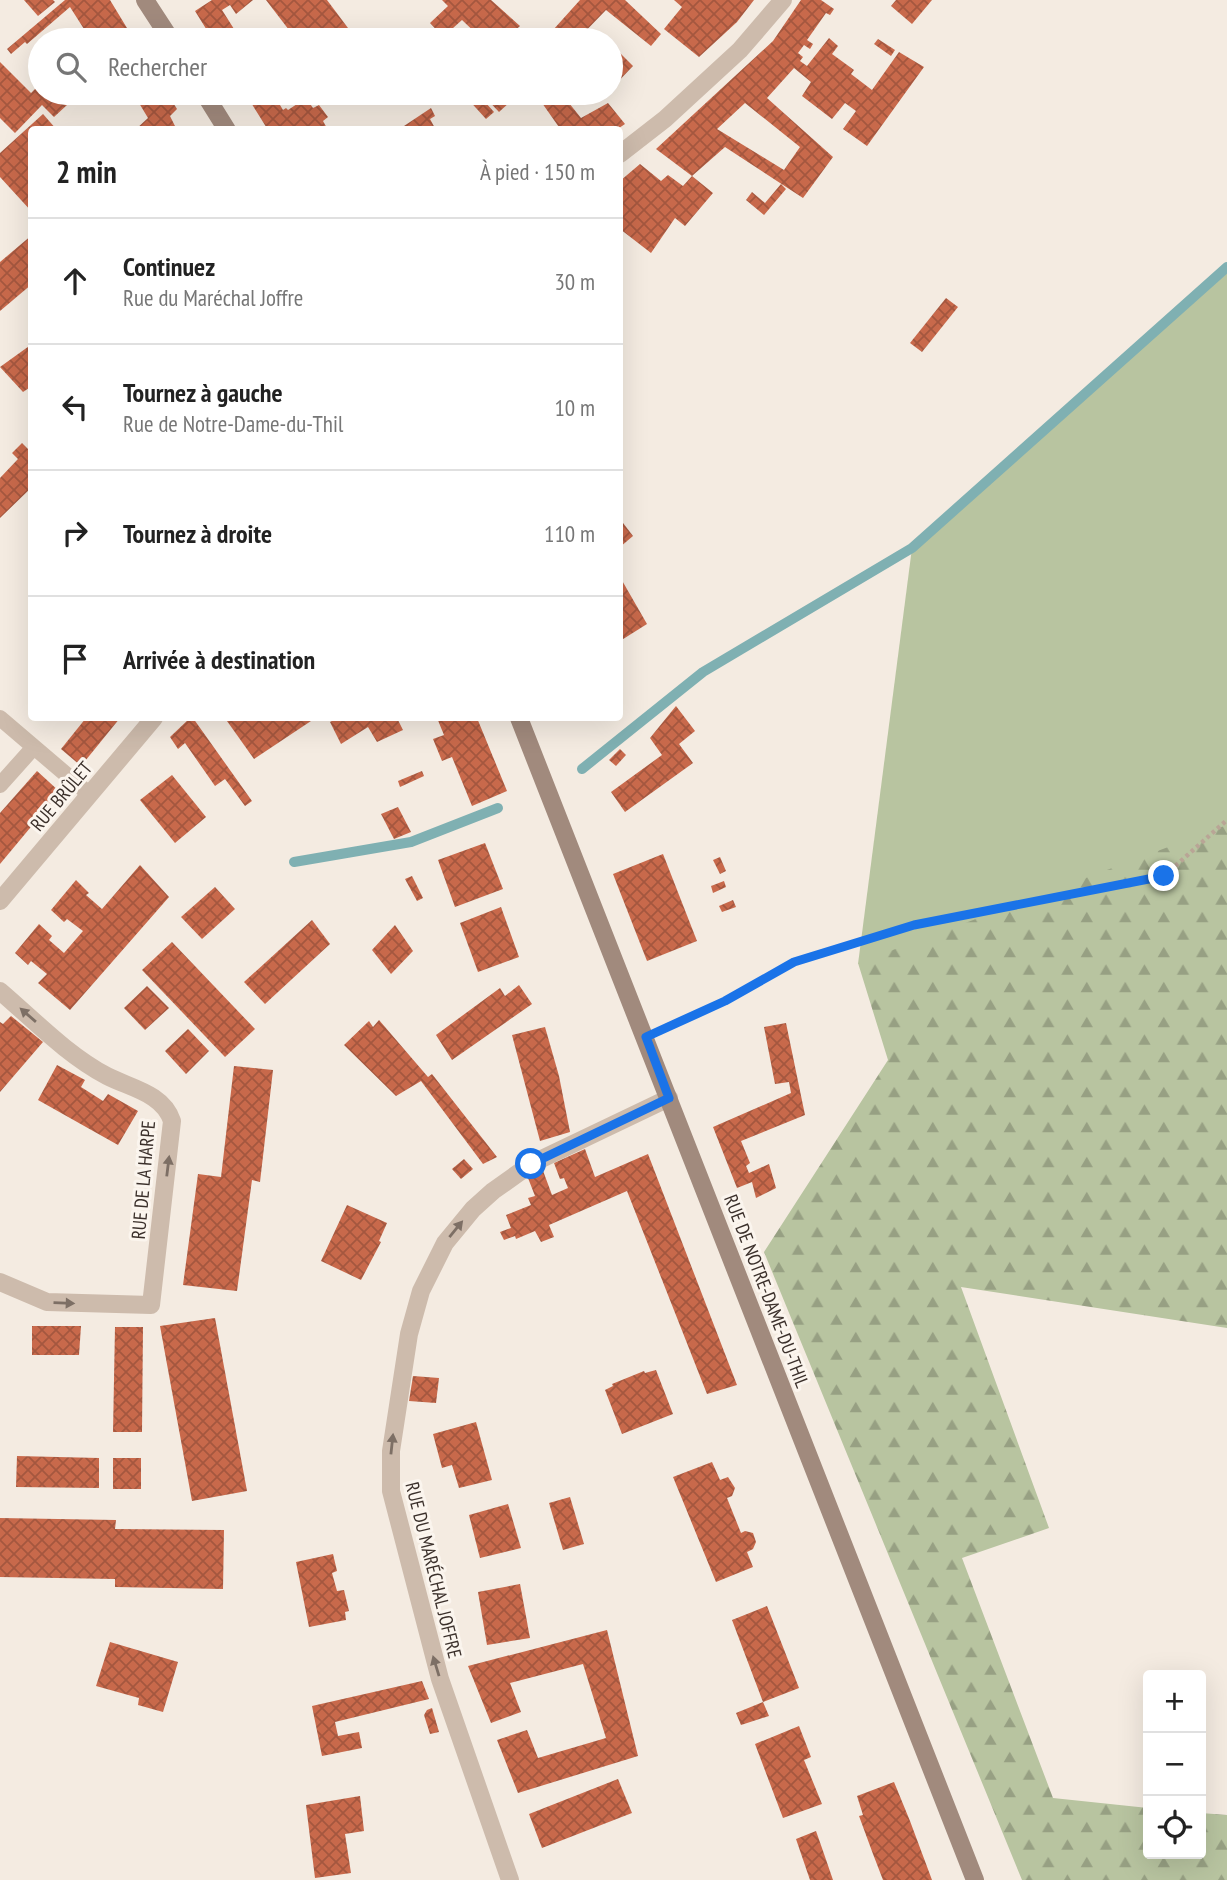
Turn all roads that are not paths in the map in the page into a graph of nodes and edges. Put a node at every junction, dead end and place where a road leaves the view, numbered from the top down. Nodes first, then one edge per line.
1 (145, 0) edge
2 (783, 0) edge
3 (163, 28) edge
4 (211, 105) edge
5 (225, 126) edge
6 (623, 152) edge
7 (0, 718) edge
8 (150, 721) edge
9 (520, 721) edge
10 (33, 748) junction
11 (0, 785) edge
12 (89, 794) junction
13 (0, 901) edge
14 (0, 991) edge
15 (669, 1098) junction
16 (0, 1282) edge
17 (510, 1880) edge
18 (975, 1880) edge

1 - 3 main road
2 - 6 street
4 - 5 main road
7 - 10 lane
8 - 12 street, RUE BRÛLET
9 - 15 main road, RUE DE NOTRE-DAME-DU-THIL
10 - 11 lane
10 - 12 lane
12 - 13 street, RUE BRÛLET
16 -> 14 street, RUE DE LA HARPE
17 -> 15 street, RUE DU MARÉCHAL JOFFRE
15 - 18 main road, RUE DE NOTRE-DAME-DU-THIL

